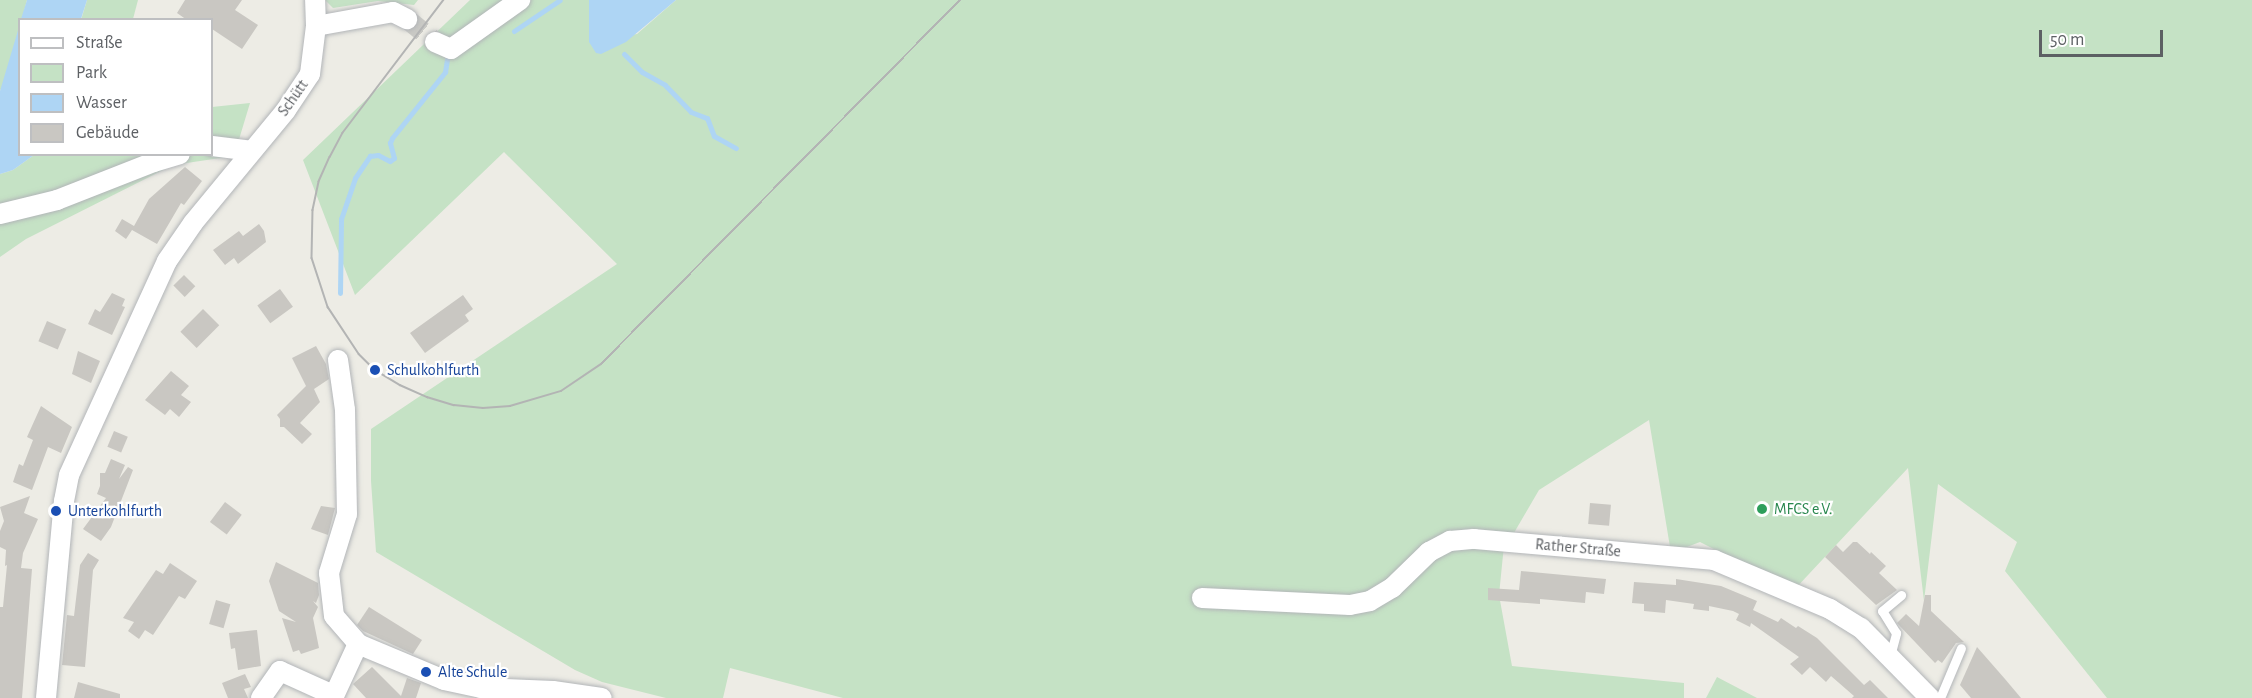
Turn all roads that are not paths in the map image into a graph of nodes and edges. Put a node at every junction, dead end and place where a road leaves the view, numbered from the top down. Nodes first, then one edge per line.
1 (315, 0) edge
2 (520, 0) edge
3 (407, 19) tunnel mouth
4 (316, 26) junction
5 (435, 42) tunnel mouth
6 (213, 146) edge
7 (251, 151) junction
8 (174, 156) edge
9 (0, 214) edge
10 (338, 360) dead end
11 (1901, 595) dead end
12 (1202, 598) dead end
13 (358, 644) junction
14 (1961, 648) dead end
15 (1890, 656) junction
16 (333, 696) edge
17 (46, 698) edge
18 (261, 698) edge
19 (602, 698) edge
20 (1930, 698) edge
21 (1940, 698) edge

1 - 4 street, Schütt
2 - 5 street
3 - 4 street
4 - 7 street, Schütt
6 - 7 street
7 - 17 street
8 - 9 street
10 - 13 street
11 - 15 lane
12 - 15 street, Rather Straße
13 - 16 street
13 - 19 street
14 - 21 lane
15 - 20 street, Rather Straße
16 - 18 street

